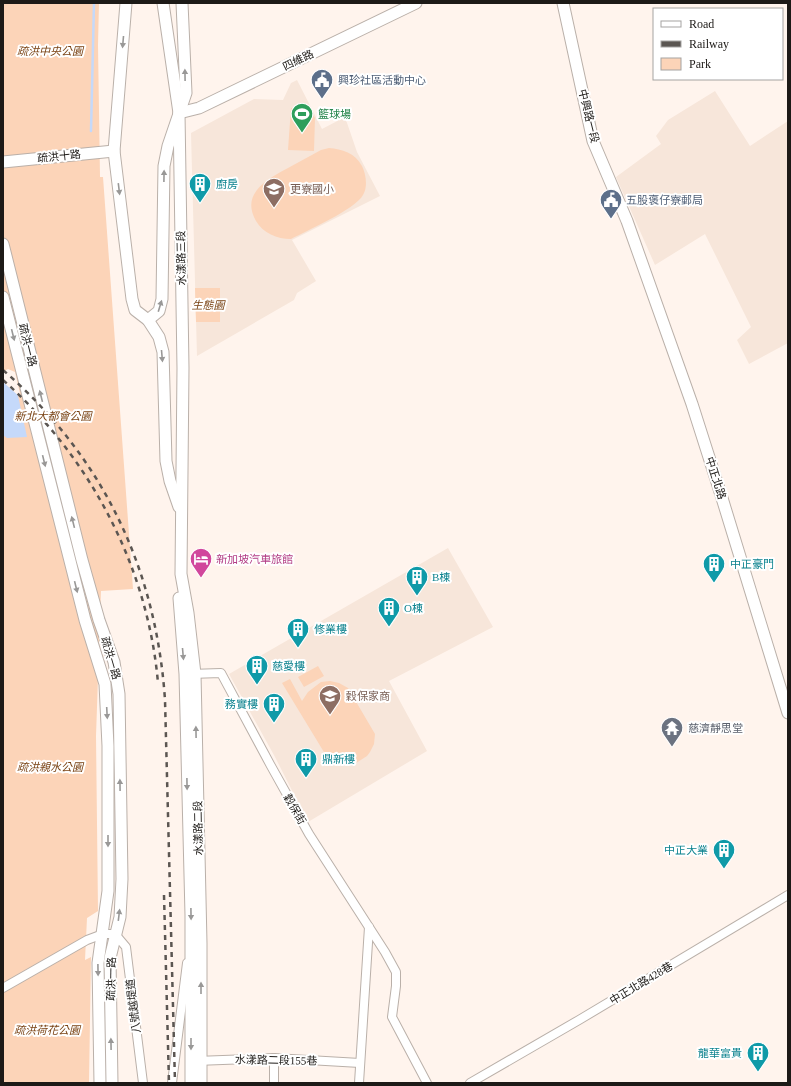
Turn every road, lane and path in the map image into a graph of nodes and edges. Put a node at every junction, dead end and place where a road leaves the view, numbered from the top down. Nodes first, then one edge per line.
1 (126, 3) edge
2 (163, 3) edge
3 (182, 3) edge
4 (416, 3) edge
5 (563, 3) edge
6 (179, 113) junction
7 (114, 150) junction
8 (3, 162) edge
9 (3, 244) edge
10 (636, 246) joint
11 (3, 297) edge
12 (148, 320) junction
13 (182, 515) junction
14 (190, 674) junction
15 (788, 713) edge
16 (788, 896) edge
17 (369, 927) junction
18 (191, 930) junction
19 (103, 934) junction
20 (116, 934) junction
21 (3, 988) edge
22 (274, 1058) junction
23 (196, 1061) junction
24 (360, 1063) junction
25 (100, 1083) edge
26 (112, 1083) edge
27 (143, 1083) edge
28 (172, 1083) edge
29 (191, 1083) edge
30 (202, 1083) edge
31 (274, 1083) edge
32 (359, 1083) edge
33 (427, 1083) edge
34 (470, 1083) edge

1 -> 7 street
2 - 6 street, 水漾路三段
6 -> 3 street
4 - 6 street, 四維路
5 - 10 street, 中興路一段
12 -> 6 street
6 - 13 street, 水漾路三段
7 - 8 street, 疏洪十路
7 -> 12 street
20 -> 9 street, 疏洪一路
10 - 15 street, 中正北路
11 -> 19 street, 疏洪一路
12 -> 13 street
13 - 14 street, 水漾路二段
14 - 17 street, 穀保街
14 -> 18 street, 水漾路二段
23 -> 14 street, 水漾路二段
16 - 34 street, 中正北路428巷
17 - 24 street
17 - 33 street, 穀保街
18 -> 23 street, 水漾路二段
18 - 28 street
19 - 20 street
19 - 21 street
19 -> 25 street, 疏洪一路
26 -> 20 street, 疏洪一路
20 - 27 street, 八號越堤道
22 - 23 street, 水漾路二段155巷
22 - 24 street, 水漾路二段155巷
22 - 31 street
23 - 29 street, 水漾路二段
23 - 30 street, 水漾路二段
24 - 32 street

